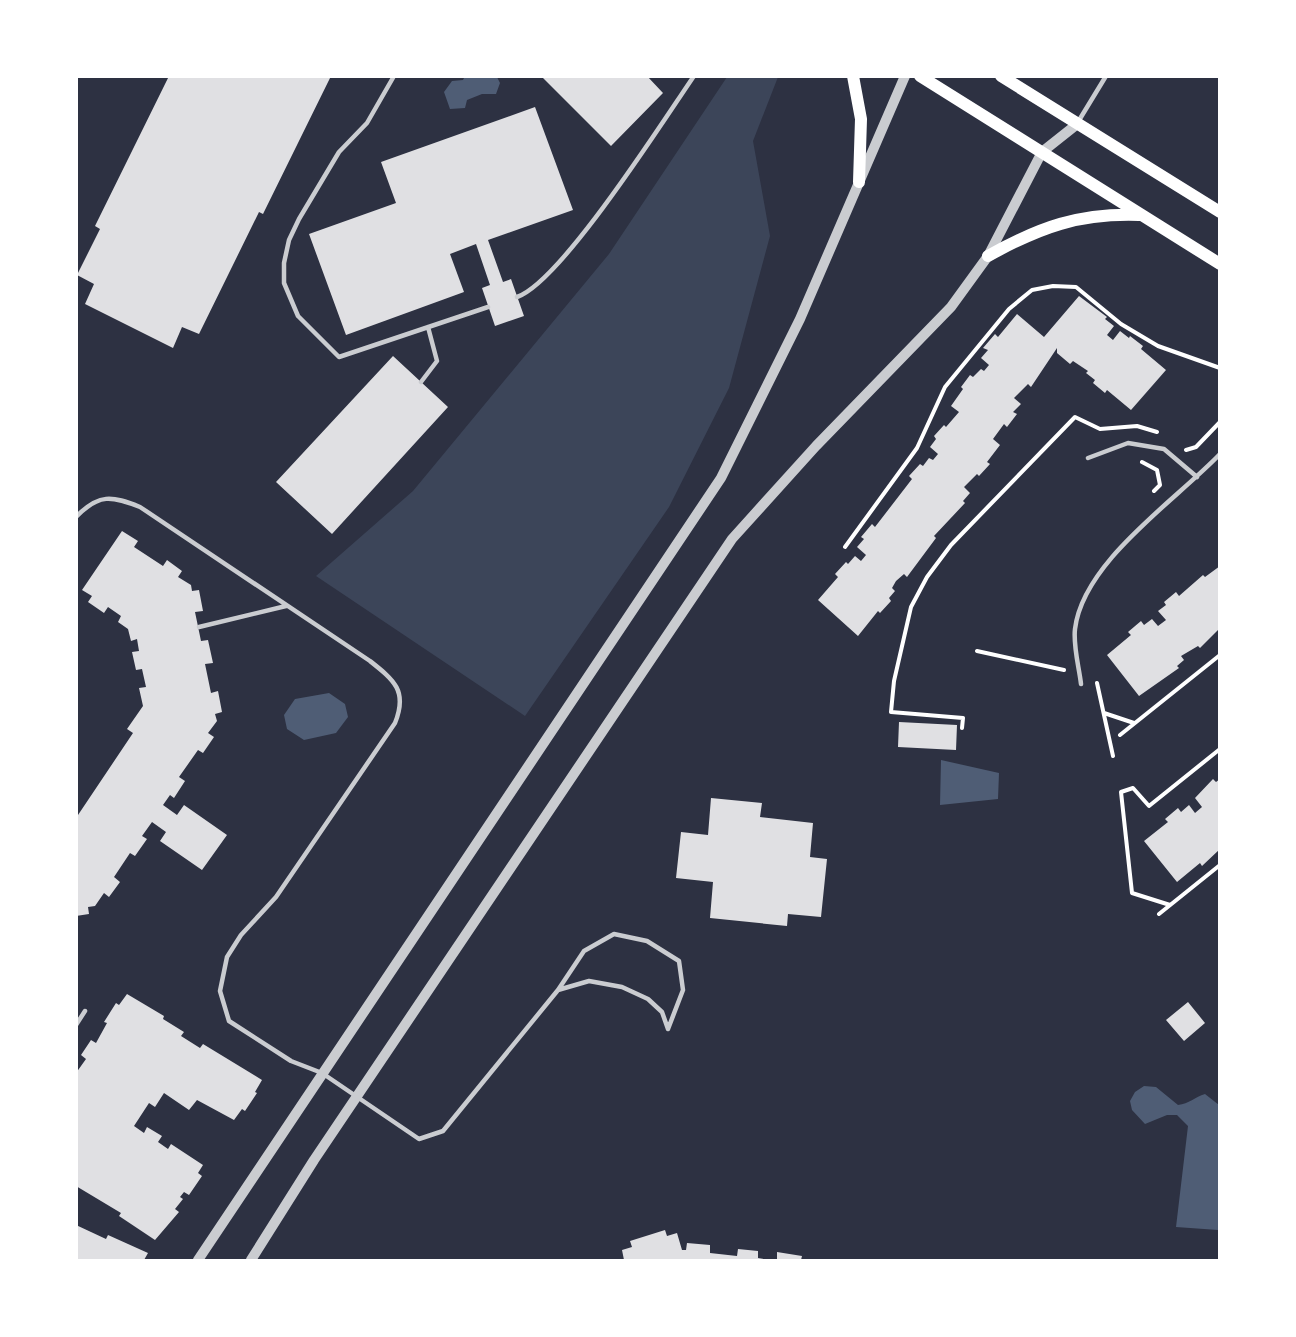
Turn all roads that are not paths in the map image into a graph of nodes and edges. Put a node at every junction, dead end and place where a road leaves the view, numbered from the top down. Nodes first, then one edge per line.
1 (394, 76) edge
2 (694, 76) edge
3 (853, 76) edge
4 (904, 76) edge
5 (920, 76) edge
6 (1001, 76) edge
7 (1106, 76) edge
8 (1076, 125) junction
9 (1042, 152) junction
10 (859, 182) junction
11 (1220, 212) edge
12 (1140, 215) junction
13 (988, 256) junction
14 (1220, 264) edge
15 (517, 297) dead end
16 (488, 307) dead end
17 (428, 327) junction
18 (421, 382) dead end
19 (1220, 454) edge
20 (1088, 458) dead end
21 (1197, 477) junction
22 (76, 517) edge
23 (286, 606) junction
24 (199, 627) dead end
25 (1081, 684) dead end
26 (558, 990) junction
27 (86, 1011) dead end
28 (76, 1024) edge
29 (322, 1073) junction
30 (358, 1095) junction
31 (198, 1260) edge
32 (251, 1260) edge

1 - 17 lane
2 - 15 lane
3 - 10 main road
4 - 10 street
5 - 9 main road
6 - 8 main road
7 - 8 lane
8 - 9 street
8 - 11 main road
9 - 12 main road
9 - 13 street
10 - 29 street
12 - 13 main road
12 - 14 main road
13 - 30 street
16 - 17 lane
17 - 18 lane
19 - 21 lane
20 - 21 lane
21 - 25 lane
22 - 23 lane
23 - 24 lane
23 - 29 lane
26 - 26 lane
26 - 30 lane
27 - 28 lane
29 - 30 lane
29 - 31 street
30 - 32 street

